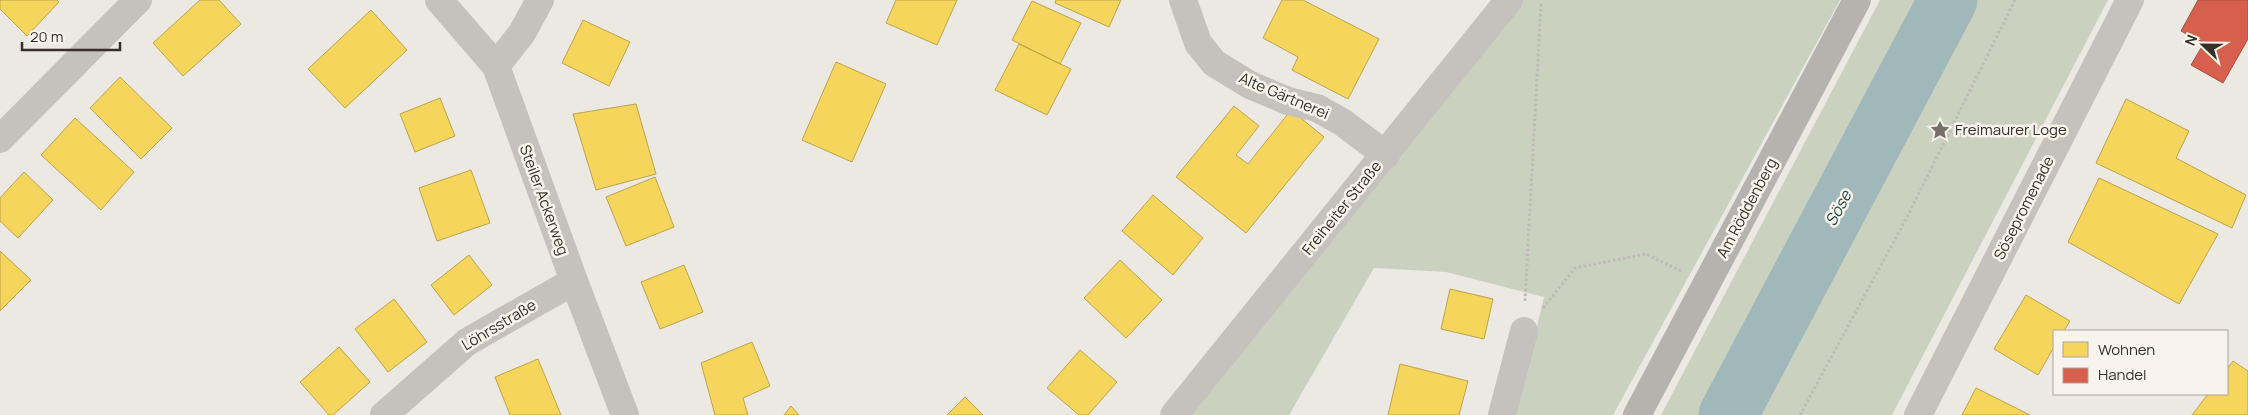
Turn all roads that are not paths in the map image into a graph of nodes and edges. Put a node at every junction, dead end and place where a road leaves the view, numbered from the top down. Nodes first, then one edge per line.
1 (138, 0) edge
2 (439, 0) edge
3 (540, 0) edge
4 (1183, 0) edge
5 (1509, 0) edge
6 (1857, 0) edge
7 (2130, 0) edge
8 (496, 66) junction
9 (0, 139) edge
10 (1386, 155) junction
11 (574, 281) junction
12 (1532, 321) road end
13 (384, 415) edge
14 (626, 415) edge
15 (1174, 415) edge
16 (1502, 415) edge
17 (1637, 415) edge
18 (1918, 415) edge

1 - 9 street
2 - 8 street, Steiler Ackerweg
3 - 8 street
4 - 10 street, Alte Gärtnerei
5 - 10 street, Freiheiter Straße
6 - 17 main road, Am Röddenberg
7 - 18 street, Sösepromenade
8 - 11 street, Steiler Ackerweg
10 - 15 street, Freiheiter Straße
11 - 13 street, Löhrsstraße
11 - 14 street, Steiler Ackerweg
12 - 16 street

